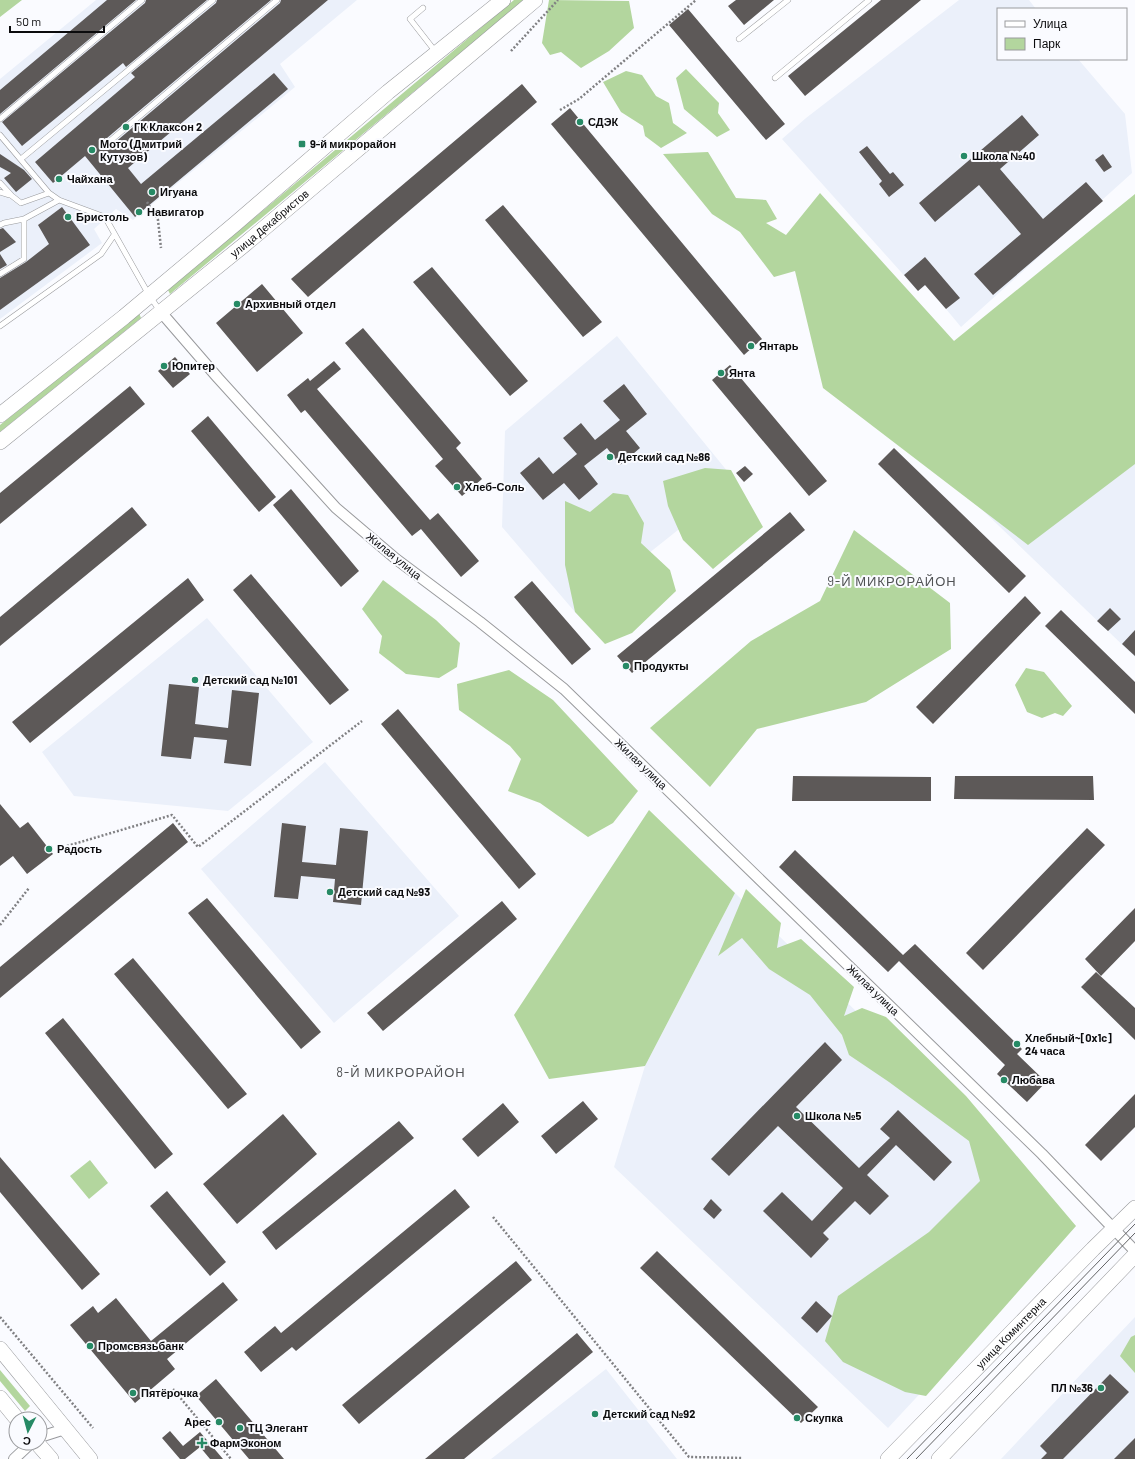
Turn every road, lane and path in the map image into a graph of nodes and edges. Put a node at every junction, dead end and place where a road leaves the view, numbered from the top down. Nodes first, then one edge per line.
1 (142, 0) edge
2 (213, 0) edge
3 (277, 0) edge
4 (503, 0) edge
5 (535, 0) edge
6 (558, 0) edge
7 (696, 0) edge
8 (788, 0) edge
9 (869, 0) edge
10 (423, 8) dead end
11 (738, 39) dead end
12 (511, 51) dead end
13 (437, 54) junction
14 (775, 78) dead end
15 (560, 110) dead end
16 (0, 119) edge
17 (0, 135) edge
18 (110, 141) dead end
19 (21, 160) junction
20 (0, 183) edge
21 (0, 192) edge
22 (49, 193) junction
23 (12, 196) junction
24 (58, 200) junction
25 (147, 202) dead end
26 (24, 219) junction
27 (0, 226) edge
28 (114, 235) junction
29 (161, 248) dead end
30 (0, 274) edge
31 (149, 295) junction
32 (160, 312) junction
33 (0, 326) edge
34 (0, 415) edge
35 (0, 442) edge
36 (362, 721) dead end
37 (67, 846) dead end
38 (29, 888) dead end
39 (0, 925) edge
40 (1135, 1208) edge
41 (493, 1217) dead end
42 (1113, 1229) junction
43 (1135, 1251) edge
44 (1135, 1255) edge
45 (0, 1317) edge
46 (0, 1350) edge
47 (173, 1389) dead end
48 (0, 1398) edge
49 (11, 1411) edge
50 (93, 1428) dead end
51 (65, 1429) junction
52 (48, 1434) edge
53 (22, 1451) edge
54 (44, 1451) edge
55 (743, 1458) edge
56 (14, 1459) edge
57 (51, 1459) edge
58 (90, 1459) edge
59 (231, 1459) edge
60 (888, 1459) edge
61 (939, 1459) edge

1 - 16 lane
2 - 19 lane
3 - 18 lane
4 - 13 street, улица Декабристов
5 - 32 street, улица Декабристов
6 - 12 path
7 - 15 path
8 - 11 lane
9 - 14 lane
10 - 13 lane
13 - 31 street, улица Декабристов
17 - 19 lane
19 - 22 lane
20 - 23 lane
21 - 23 lane
22 - 23 lane
22 - 24 lane
24 - 26 lane
24 - 28 lane
25 - 29 path
26 - 27 lane
26 - 30 lane
28 - 31 lane
28 - 33 lane
31 - 32 lane
31 - 34 street, улица Декабристов
32 - 35 street, улица Декабристов
32 - 42 street, Жилая улица
36 - 37 path
38 - 39 path
40 - 42 street, улица Коминтерна
41 - 55 path
42 - 43 street, Жилая улица
42 - 60 street, улица Коминтерна
44 - 61 street
45 - 50 path
46 - 51 street
47 - 59 path
48 - 49 street
51 - 52 street
51 - 58 street
53 - 56 street
54 - 57 street

